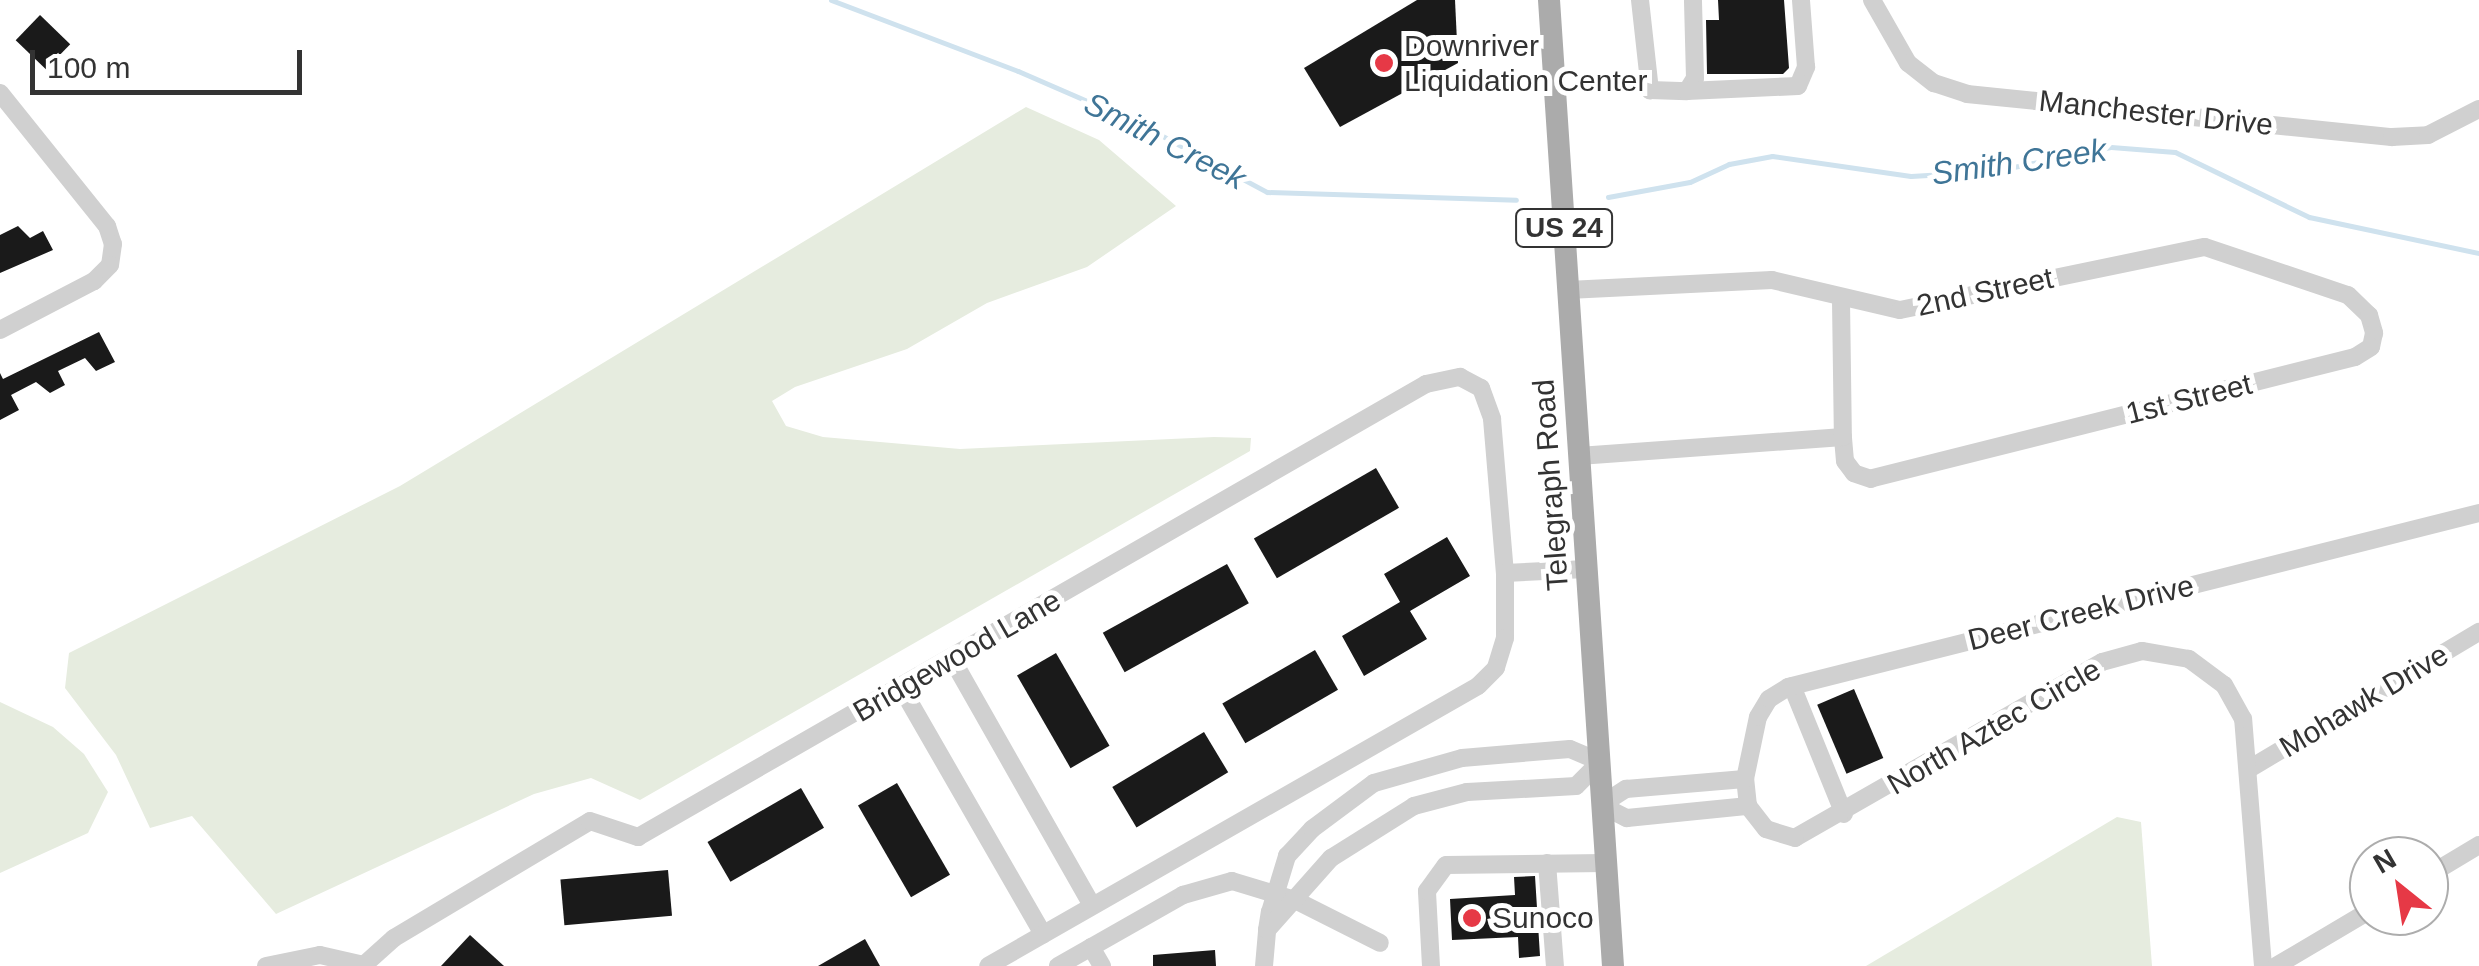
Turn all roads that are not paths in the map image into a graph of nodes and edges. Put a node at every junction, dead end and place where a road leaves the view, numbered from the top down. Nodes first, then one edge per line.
1 (1549, 0) edge
2 (1640, 0) edge
3 (1693, 0) edge
4 (1801, 0) edge
5 (1872, 0) edge
6 (1687, 91) junction
7 (0, 93) edge
8 (2479, 110) edge
9 (2222, 253) joint
10 (1568, 290) junction
11 (1840, 301) junction
12 (0, 330) edge
13 (1844, 437) junction
14 (1579, 456) junction
15 (2479, 513) edge
16 (1586, 569) junction
17 (1506, 573) junction
18 (2479, 632) edge
19 (952, 659) junction
20 (1792, 686) junction
21 (902, 688) junction
22 (1462, 758) junction
23 (1600, 762) junction
24 (2250, 769) junction
25 (1744, 779) junction
26 (1467, 792) junction
27 (1601, 805) junction
28 (1748, 806) junction
29 (1844, 814) junction
30 (2479, 845) edge
31 (1547, 863) junction
32 (1606, 863) junction
33 (2449, 863) edge
34 (1275, 892) junction
35 (1295, 900) junction
36 (1092, 905) junction
37 (2349, 923) edge
38 (1267, 930) junction
39 (1043, 934) junction
40 (1380, 943) dead end
41 (1092, 947) junction
42 (365, 965) edge
43 (266, 966) edge
44 (988, 966) edge
45 (1058, 966) edge
46 (1102, 966) edge
47 (1264, 966) edge
48 (1431, 966) edge
49 (1555, 966) edge
50 (1613, 966) edge
51 (2263, 966) edge
52 (2276, 966) edge

1 - 10 main road, Telegraph Road / US 24
2 - 6 street
3 - 6 street
4 - 6 street
5 - 8 street, Manchester Drive
7 - 12 street
9 - 11 street, 2nd Street
9 - 13 street, 1st Street
10 - 11 street, 2nd Street
10 - 14 main road, Telegraph Road / US 24
11 - 13 street, 1st Street
13 - 14 street
14 - 16 main road, Telegraph Road / US 24
15 - 20 street, Deer Creek Drive
16 - 17 street
16 - 23 main road, Telegraph Road / US 24
17 - 19 street, Bridgewood Lane
17 - 36 street, Bridgewood Lane
18 - 24 street, Mohawk Drive
19 - 21 street, Bridgewood Lane
19 - 36 street
20 - 25 street
20 - 29 street
21 - 39 street
21 - 42 street, Bridgewood Lane
22 - 23 street
22 - 26 street
22 - 34 street
23 - 26 street
23 - 27 main road, Telegraph Road / US 24
24 - 29 street, North Aztec Circle
24 - 51 street, North Aztec Circle
25 - 27 street
25 - 28 street
26 - 35 street
27 - 28 street
27 - 32 main road, Telegraph Road / US 24
28 - 29 street, North Aztec Circle
30 - 33 street
31 - 32 street
31 - 48 street
31 - 49 street
32 - 50 main road, Telegraph Road / US 24
34 - 35 street
34 - 38 street
34 - 41 street
35 - 38 street
35 - 40 street
36 - 39 street, Bridgewood Lane
37 - 52 street
38 - 47 street
39 - 44 street, Bridgewood Lane
41 - 45 street
41 - 46 street
42 - 43 street, Bridgewood Lane

